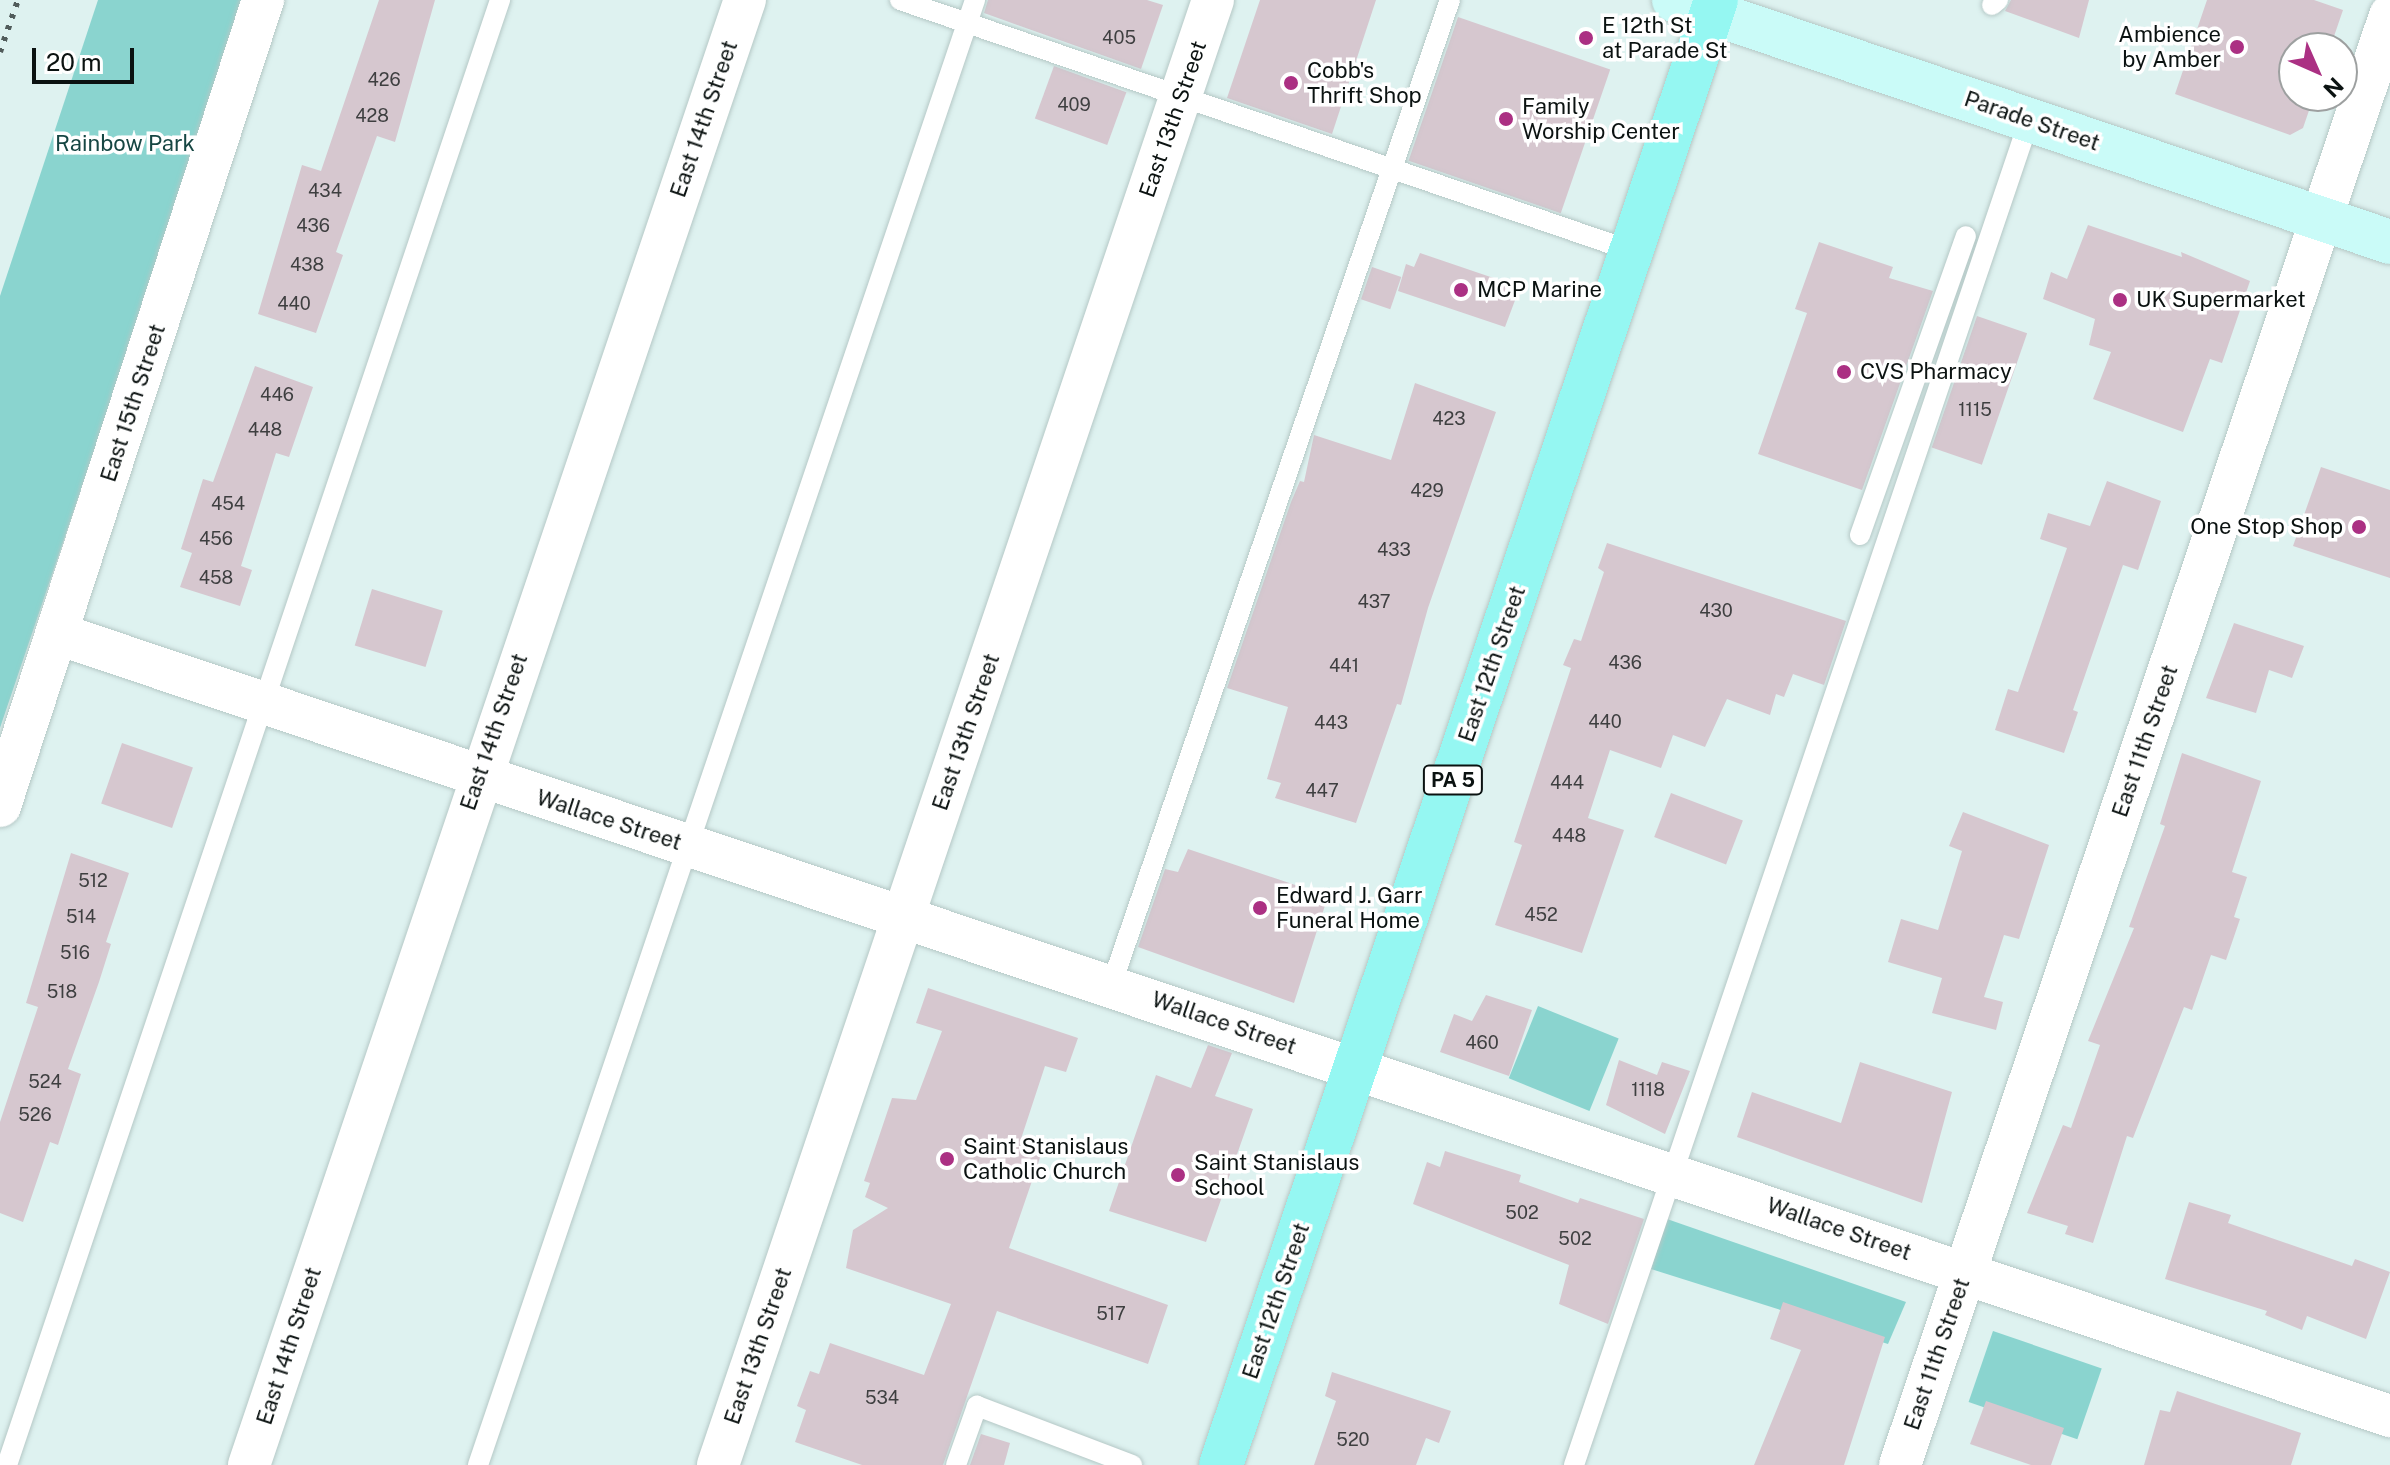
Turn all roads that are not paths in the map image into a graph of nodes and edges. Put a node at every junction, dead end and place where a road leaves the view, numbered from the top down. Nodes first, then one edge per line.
1 (263, 0) edge
2 (500, 0) edge
3 (745, 0) edge
4 (900, 0) edge
5 (975, 0) edge
6 (1213, 0) edge
7 (1450, 0) edge
8 (1701, 4) edge
9 (2390, 16) edge
10 (967, 23) junction
11 (1181, 95) junction
12 (2030, 118) junction
13 (1392, 168) junction
14 (2321, 219) junction
15 (1966, 236) dead end
16 (2390, 242) edge
17 (1632, 251) junction
18 (1860, 535) dead end
19 (58, 634) junction
20 (265, 704) junction
21 (479, 777) junction
22 (0, 806) edge
23 (687, 845) junction
24 (903, 919) junction
25 (1111, 986) junction
26 (1356, 1068) junction
27 (1672, 1173) junction
28 (1965, 1271) junction
29 (2390, 1416) edge
30 (7, 1465) edge
31 (249, 1465) edge
32 (478, 1465) edge
33 (718, 1465) edge
34 (956, 1465) edge
35 (1132, 1465) edge
36 (1221, 1465) edge
37 (1574, 1465) edge
38 (1900, 1465) edge

1 - 19 street, East 15th Street
2 - 20 lane
3 - 21 street, East 14th Street
4 - 10 lane
5 - 10 lane
6 - 11 street, East 13th Street
7 - 13 lane
8 - 12 main road, Parade Street
8 - 17 main road, East 12th Street / PA 5
9 - 14 street, East 11th Street
10 - 11 lane
10 - 23 lane
11 - 13 lane
11 - 24 street, East 13th Street
12 - 14 main road, Parade Street
12 - 27 lane
13 - 17 lane
13 - 25 lane
14 - 16 main road, Parade Street
14 - 28 street, East 11th Street
15 - 18 lane
17 - 26 main road, East 12th Street / PA 5
19 - 20 street, Wallace Street
19 - 22 street, East 15th Street
20 - 21 street, Wallace Street
20 - 30 lane
21 - 23 street, Wallace Street
21 - 31 street, East 14th Street
23 - 24 street, Wallace Street
23 - 32 lane
24 - 25 street, Wallace Street
24 - 33 street, East 13th Street
25 - 26 street, Wallace Street
26 - 27 street, Wallace Street
26 - 36 main road, East 12th Street / PA 5
27 - 28 street, Wallace Street
27 - 37 lane
28 - 29 street, Wallace Street
28 - 38 street, East 11th Street
34 - 35 lane

